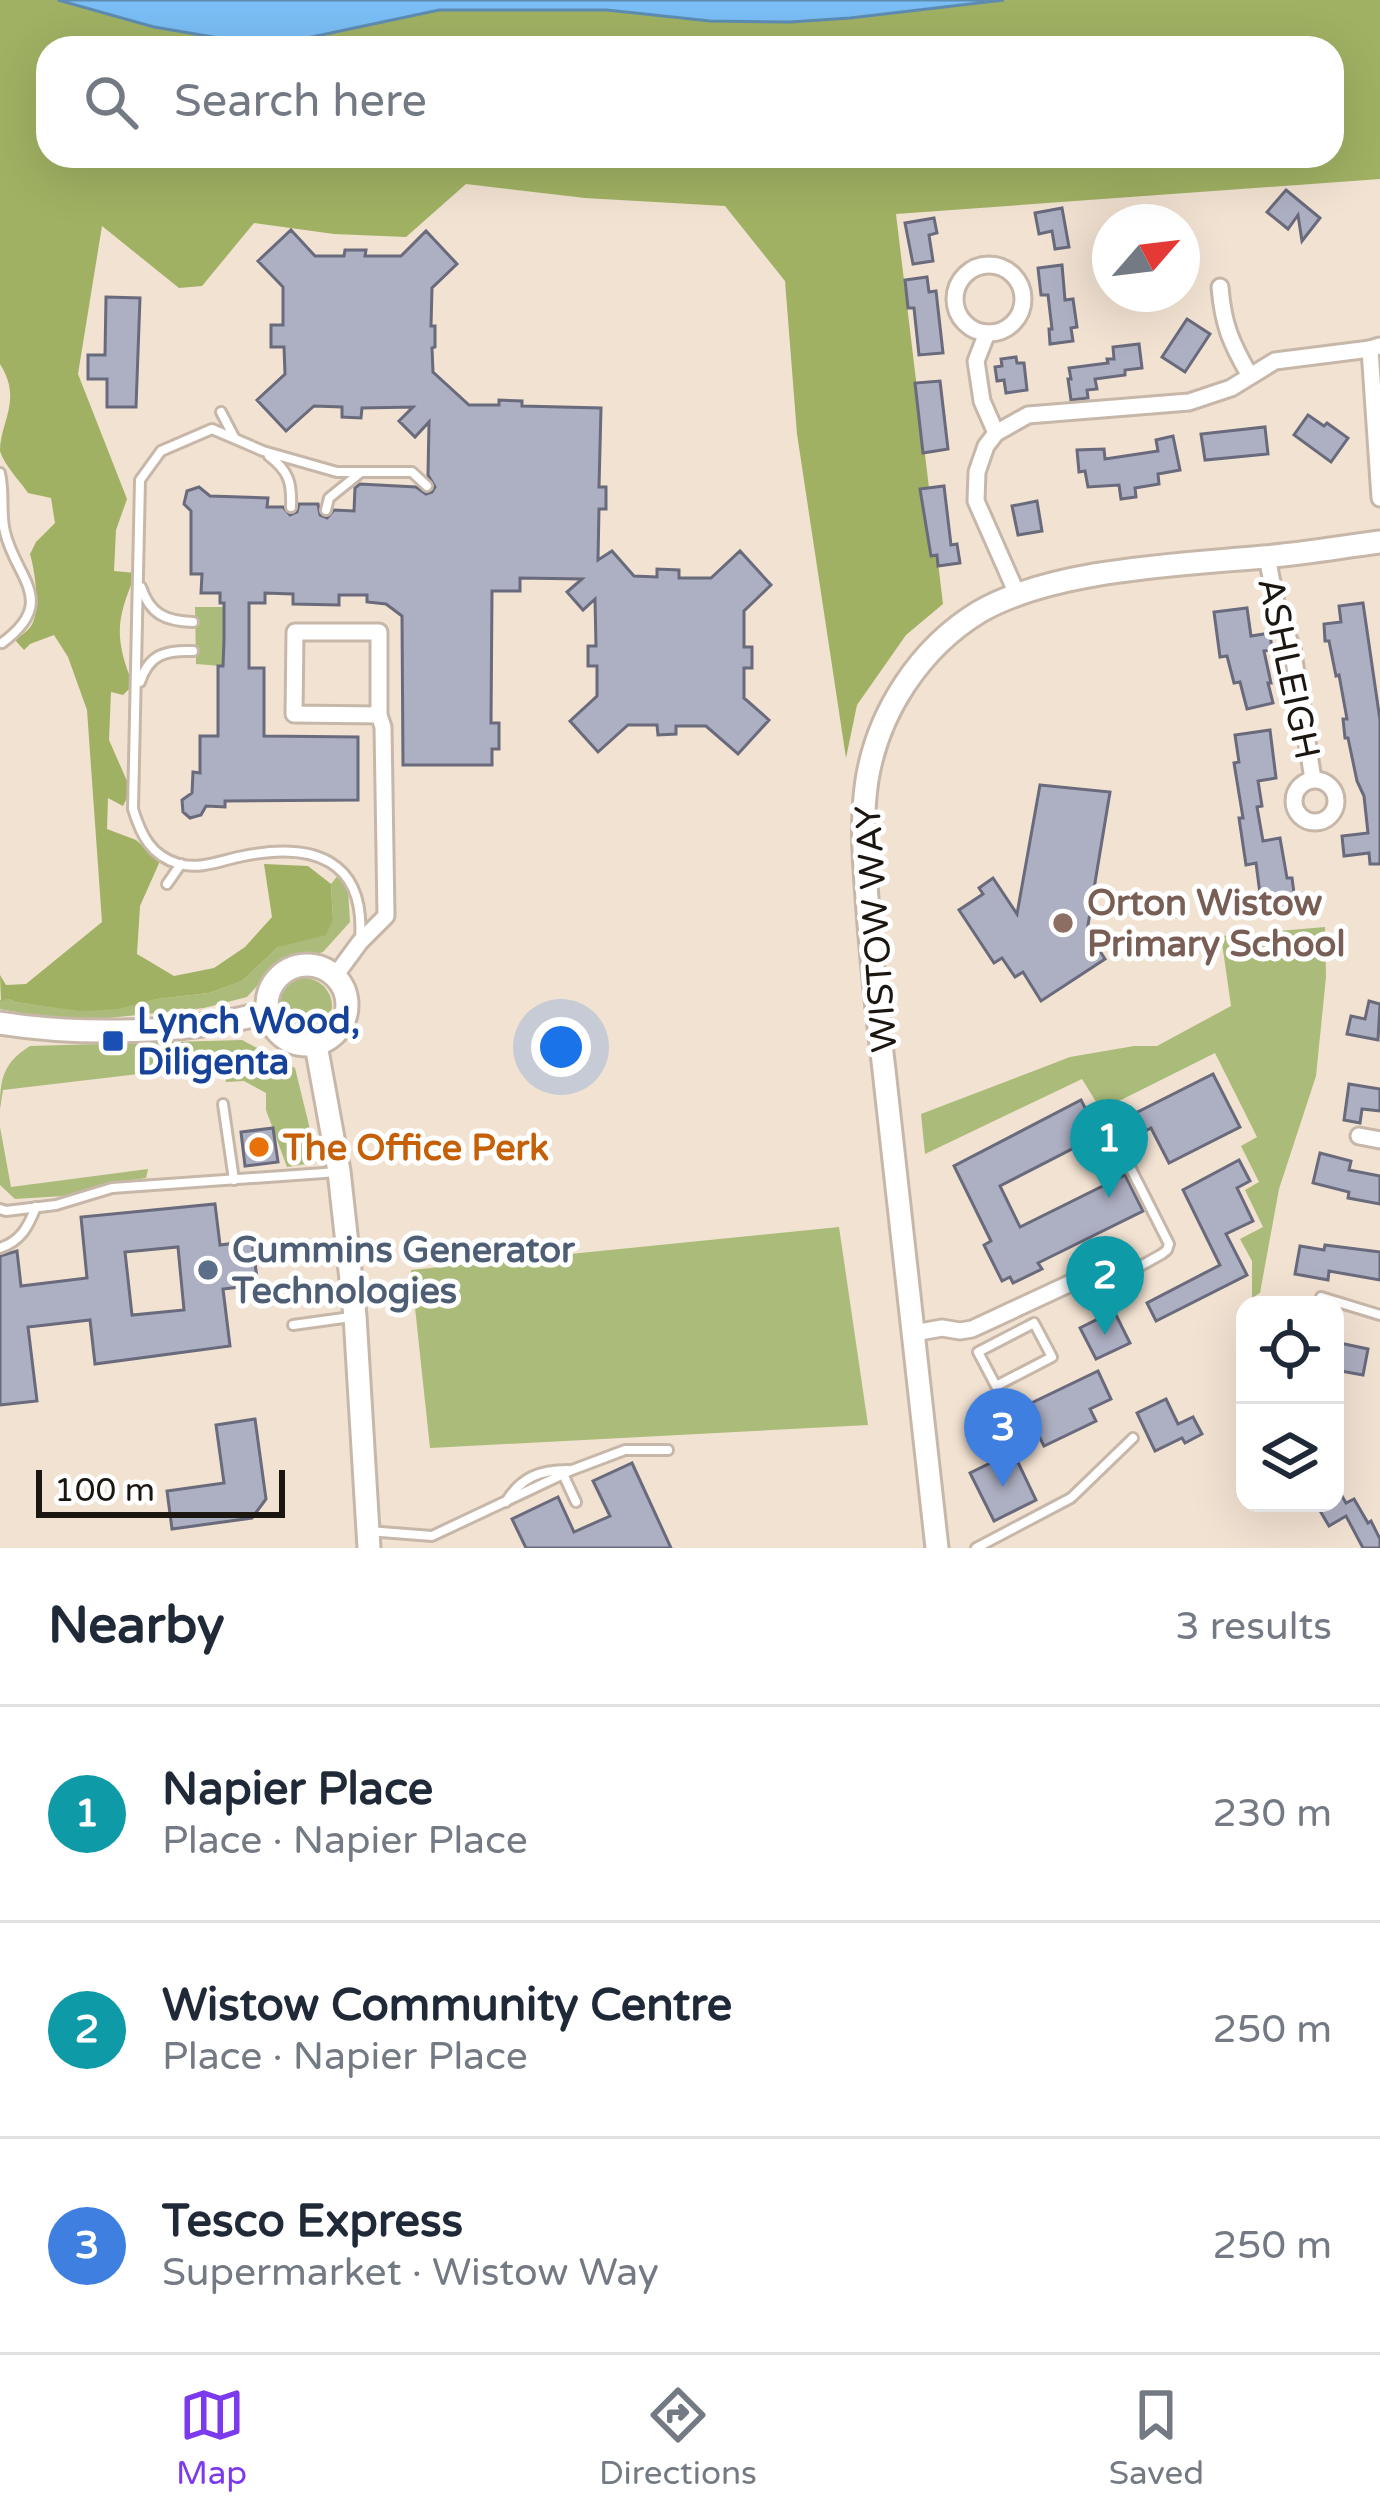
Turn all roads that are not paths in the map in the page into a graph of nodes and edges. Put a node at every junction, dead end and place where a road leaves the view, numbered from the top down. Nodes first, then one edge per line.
1 (1220, 287) dead end
2 (987, 333) junction
3 (1375, 347) edge
4 (1250, 376) junction
5 (212, 429) junction
6 (996, 433) junction
7 (235, 439) junction
8 (263, 451) junction
9 (360, 472) junction
10 (0, 473) edge
11 (428, 486) dead end
12 (1380, 498) edge
13 (291, 507) dead end
14 (326, 510) dead end
15 (1380, 542) edge
16 (1267, 557) junction
17 (138, 576) junction
18 (1018, 596) junction
19 (193, 622) dead end
20 (2, 643) edge
21 (193, 651) dead end
22 (136, 701) junction
23 (379, 715) junction
24 (1313, 779) dead end
25 (182, 865) junction
26 (167, 884) dead end
27 (360, 942) junction
28 (335, 976) junction
29 (268, 1012) junction
30 (0, 1023) edge
31 (316, 1045) junction
32 (223, 1104) dead end
33 (1359, 1136) dead end
34 (1380, 1140) edge
35 (1127, 1161) dead end
36 (339, 1172) junction
37 (234, 1180) junction
38 (36, 1207) junction
39 (0, 1210) edge
40 (0, 1248) edge
41 (1101, 1269) joint
42 (1344, 1304) edge
43 (1380, 1315) edge
44 (355, 1316) junction
45 (293, 1325) dead end
46 (972, 1329) junction
47 (914, 1333) junction
48 (982, 1348) junction
49 (1133, 1438) dead end
50 (668, 1450) dead end
51 (568, 1472) junction
52 (576, 1502) dead end
53 (368, 1539) edge
54 (937, 1548) edge
55 (976, 1548) edge

1 - 4 street
2 - 2 street
2 - 6 street
3 - 4 street
3 - 12 street
4 - 6 street
5 - 7 lane
5 - 7 lane
5 - 17 lane
6 - 18 street
7 - 8 lane
8 - 9 lane
8 - 13 lane
9 - 11 lane
9 - 14 lane
10 - 20 lane
15 - 16 street, WISTOW WAY
16 - 18 street, WISTOW WAY
16 - 24 street, ASHLEIGH
17 - 19 lane
17 - 22 lane
18 - 47 street, WISTOW WAY
21 - 22 lane
22 - 25 lane
23 - 23 street
23 - 27 street
25 - 26 lane
25 - 27 lane
27 - 28 street
28 - 29 street
28 - 31 street
29 - 30 street
29 - 31 street
31 - 36 street
32 - 37 lane
33 - 34 street
35 - 41 lane
36 - 37 lane
36 - 44 street
37 - 38 lane
38 - 39 lane
38 - 40 lane
41 - 46 street
42 - 43 lane
44 - 45 lane
44 - 53 street
46 - 47 street
46 - 48 lane
47 - 54 street, WISTOW WAY
48 - 48 lane
49 - 55 lane
50 - 51 lane
51 - 52 lane
51 - 53 lane

